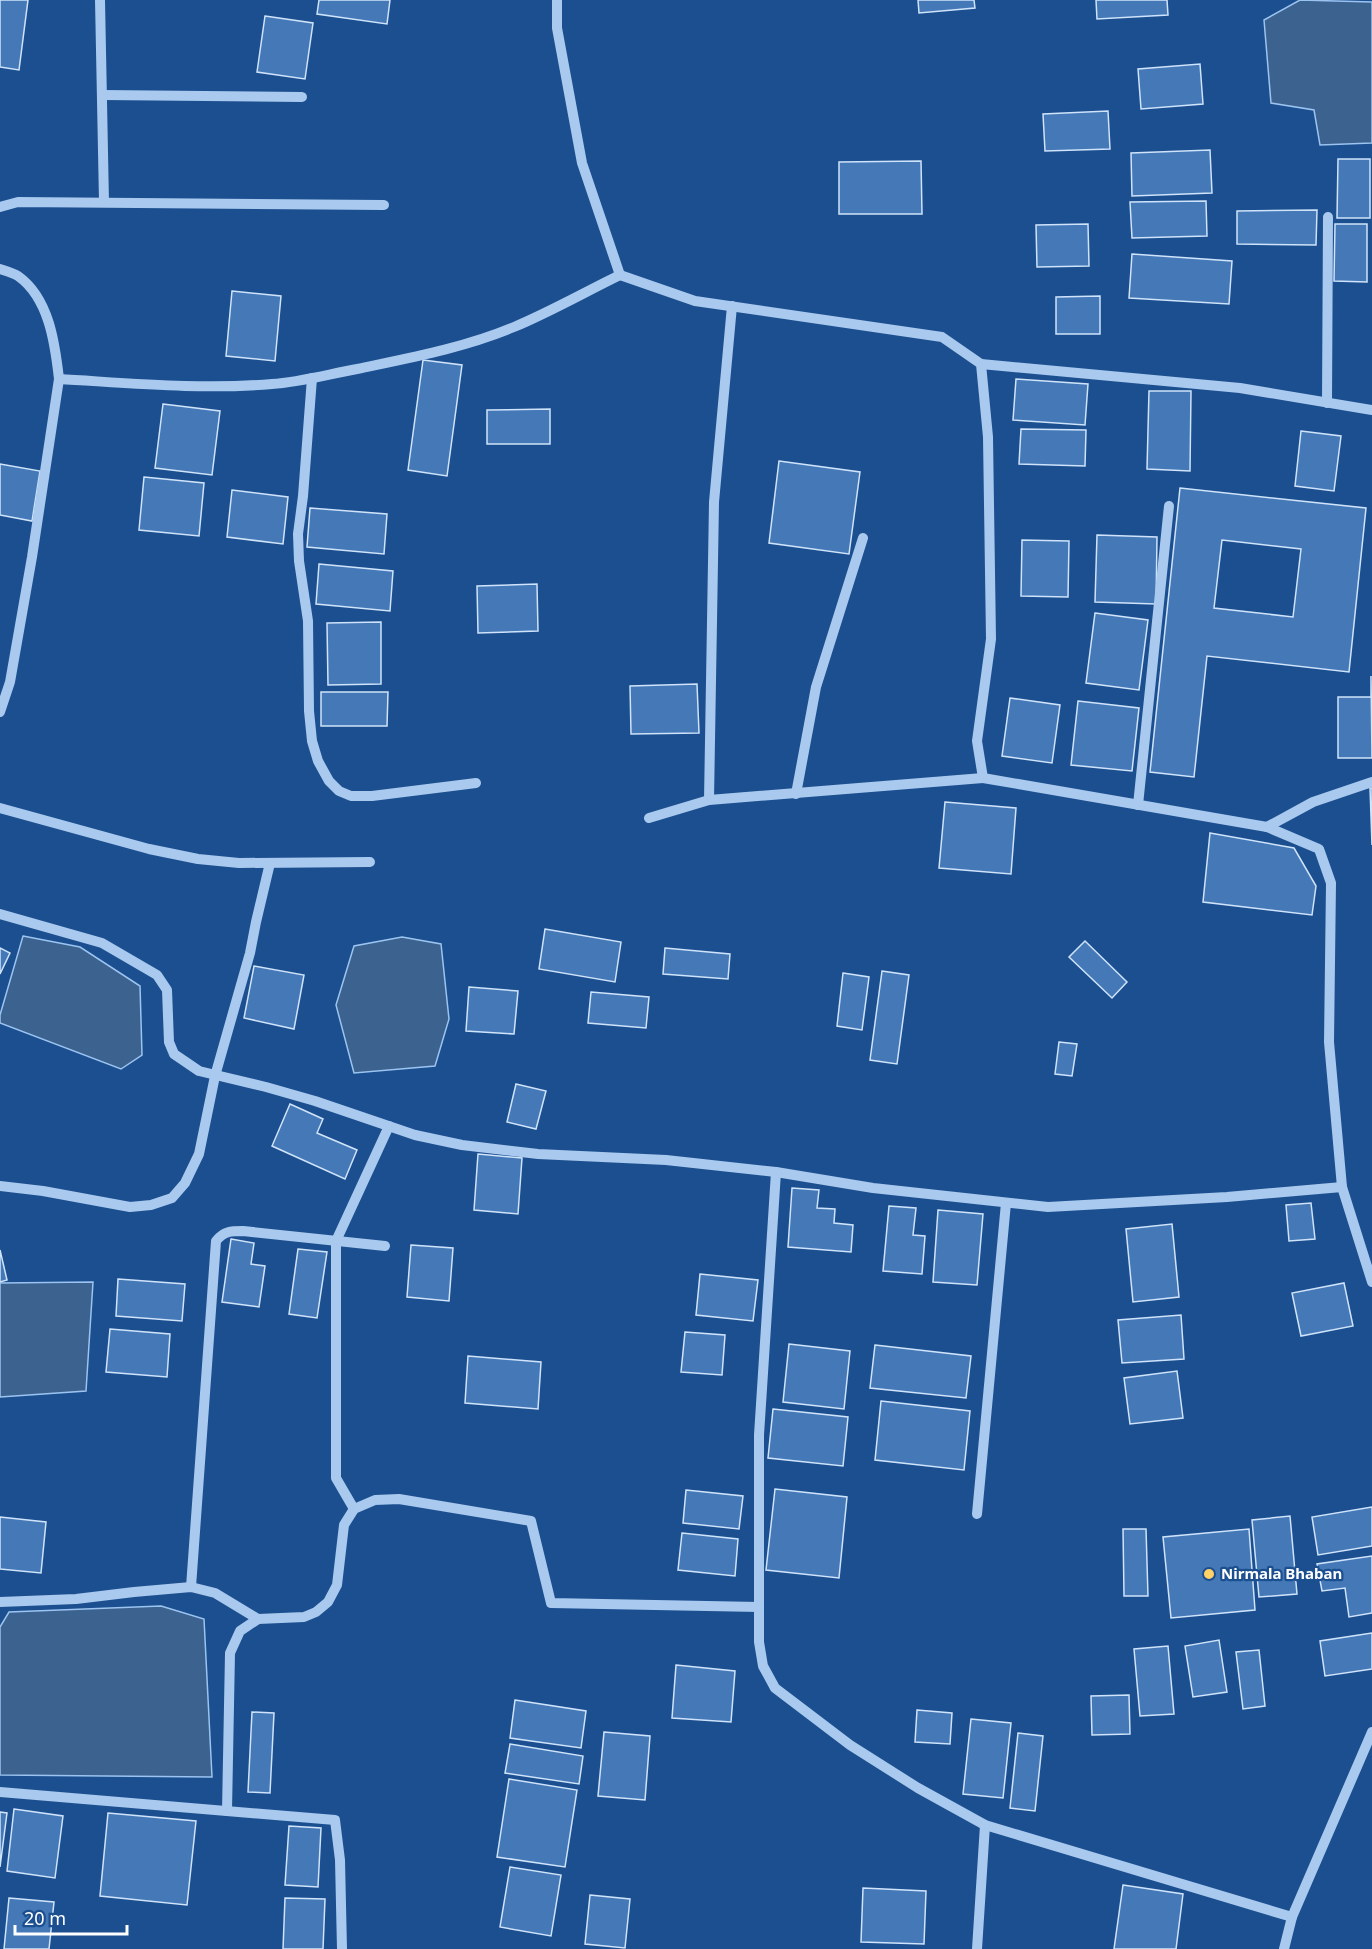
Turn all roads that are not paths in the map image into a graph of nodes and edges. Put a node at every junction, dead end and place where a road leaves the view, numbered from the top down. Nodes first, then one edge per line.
1 (100, 0) edge
2 (557, 0) edge
3 (102, 95) junction
4 (302, 97) dead end
5 (104, 202) junction
6 (384, 205) dead end
7 (0, 207) edge
8 (1328, 217) dead end
9 (0, 269) edge
10 (620, 275) junction
11 (732, 306) junction
12 (981, 364) junction
13 (312, 378) junction
14 (59, 379) junction
15 (1327, 403) junction
16 (1372, 410) edge
17 (1169, 506) dead end
18 (863, 538) dead end
19 (0, 712) edge
20 (983, 778) junction
21 (1372, 782) edge
22 (476, 783) dead end
23 (796, 794) junction
24 (709, 800) junction
25 (1138, 805) junction
26 (0, 808) edge
27 (650, 818) dead end
28 (1267, 827) junction
29 (370, 862) dead end
30 (270, 863) junction
31 (0, 914) edge
32 (215, 1076) junction
33 (389, 1126) junction
34 (776, 1172) junction
35 (0, 1186) edge
36 (1342, 1187) junction
37 (1006, 1203) junction
38 (336, 1241) junction
39 (385, 1246) dead end
40 (1372, 1282) edge
41 (354, 1509) junction
42 (977, 1514) dead end
43 (191, 1587) junction
44 (0, 1602) edge
45 (759, 1607) junction
46 (258, 1619) junction
47 (1372, 1732) edge
48 (0, 1792) edge
49 (227, 1811) junction
50 (985, 1825) junction
51 (1292, 1917) junction
52 (342, 1949) edge
53 (977, 1949) edge
54 (1284, 1949) edge

1 - 3 street
2 - 10 street
3 - 4 street
3 - 5 street
5 - 6 street
5 - 7 street
8 - 15 street
9 - 14 street
10 - 11 street
10 - 13 street
11 - 12 street
11 - 24 street
12 - 15 street
12 - 20 street
13 - 14 street
13 - 22 street
14 - 19 street
15 - 16 street
17 - 25 street
18 - 23 street
20 - 23 street
20 - 25 street
21 - 28 street
23 - 24 street
24 - 27 street
25 - 28 street
26 - 30 street
28 - 36 street
29 - 30 street
30 - 32 street
31 - 32 street
32 - 33 street
32 - 35 street
33 - 34 street
33 - 38 street
34 - 37 street
34 - 45 street
36 - 37 street
36 - 40 street
37 - 42 street
38 - 39 street
38 - 41 street
38 - 43 street
41 - 45 street
41 - 46 street
43 - 44 street
43 - 46 street
45 - 50 street
46 - 49 street
47 - 51 street
48 - 49 street
49 - 52 street
50 - 51 street
50 - 53 street
51 - 54 street

